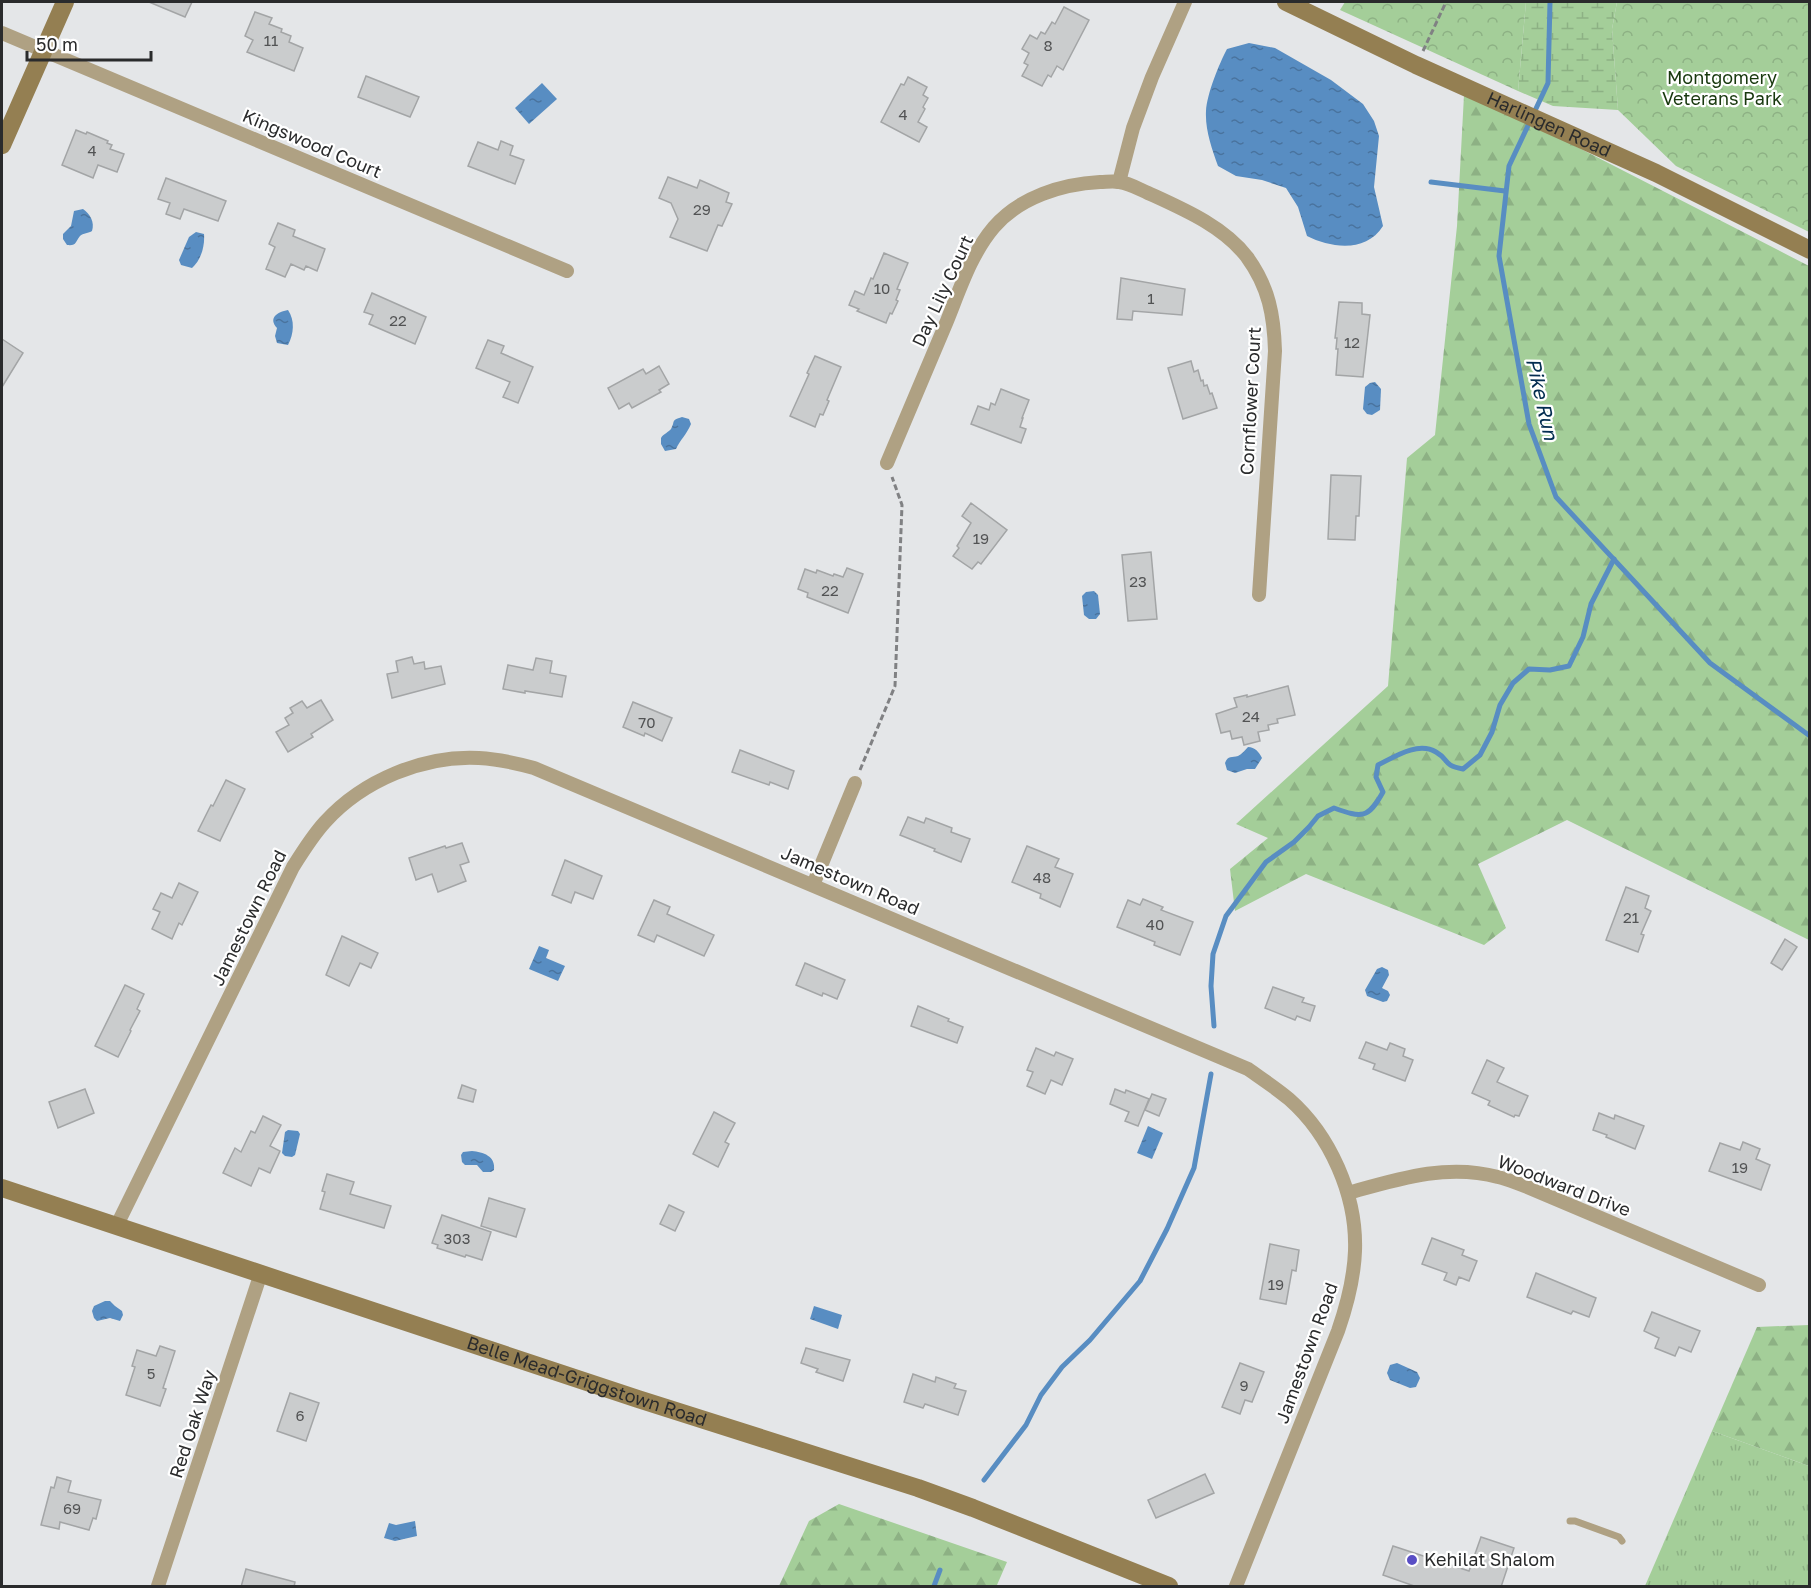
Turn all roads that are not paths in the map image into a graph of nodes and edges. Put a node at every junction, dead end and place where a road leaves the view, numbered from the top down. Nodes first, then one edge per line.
1 (65, 2) edge
2 (1185, 2) edge
3 (1286, 2) edge
4 (2, 33) edge
5 (44, 51) junction
6 (2, 146) edge
7 (1119, 182) junction
8 (1809, 250) edge
9 (567, 271) dead end
10 (887, 463) road end
11 (1258, 595) dead end
12 (855, 783) road end
13 (813, 885) junction
14 (2, 1188) edge
15 (1348, 1193) junction
16 (117, 1226) junction
17 (261, 1273) junction
18 (1759, 1285) dead end
19 (1570, 1521) dead end
20 (1622, 1541) dead end
21 (158, 1587) edge
22 (1169, 1587) edge
23 (1236, 1587) edge

1 - 5 street
2 - 7 street
3 - 8 street, Harlingen Road
4 - 5 street, Kingswood Court
5 - 6 street
5 - 9 street, Kingswood Court
7 - 10 street, Day Lily Court
7 - 11 street, Cornflower Court
12 - 13 street
13 - 15 street, Jamestown Road
13 - 16 street, Jamestown Road
14 - 16 street, Belle Mead-Griggstown Road
15 - 18 street, Woodward Drive
15 - 23 street, Jamestown Road
16 - 17 street, Belle Mead-Griggstown Road
17 - 21 street, Red Oak Way
17 - 22 street, Belle Mead-Griggstown Road
19 - 20 lane

